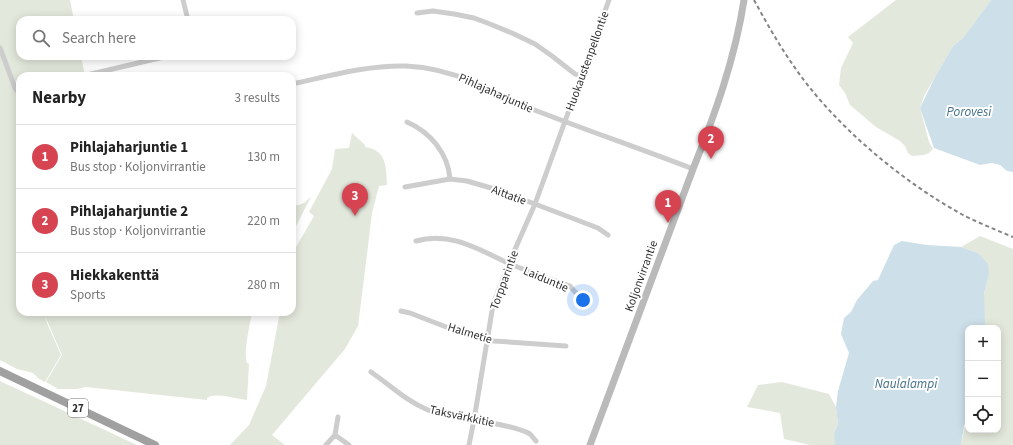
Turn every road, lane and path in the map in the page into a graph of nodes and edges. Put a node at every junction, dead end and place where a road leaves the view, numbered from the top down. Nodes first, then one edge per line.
1 (183, 0) edge
2 (609, 0) edge
3 (744, 0) edge
4 (417, 13) dead end
5 (187, 16) edge
6 (0, 48) edge
7 (151, 60) edge
8 (100, 72) edge
9 (581, 76) junction
10 (296, 83) edge
11 (16, 89) edge
12 (407, 122) dead end
13 (565, 122) junction
14 (693, 169) junction
15 (450, 179) junction
16 (405, 187) dead end
17 (535, 204) junction
18 (608, 235) dead end
19 (416, 241) dead end
20 (509, 263) junction
21 (584, 298) dead end
22 (401, 311) dead end
23 (487, 340) junction
24 (566, 346) dead end
25 (0, 371) edge
26 (371, 372) dead end
27 (338, 416) dead end
28 (474, 420) junction
29 (335, 435) junction
30 (536, 440) dead end
31 (155, 445) edge
32 (326, 445) edge
33 (349, 445) edge
34 (469, 445) edge
35 (590, 445) edge

1 - 5 street
2 - 9 street, Huokaustenpellontie
3 - 14 main road, Koljonvirrantie
4 - 9 street
6 - 11 street
7 - 8 street
9 - 13 street, Huokaustenpellontie
10 - 13 street, Pihlajaharjuntie
12 - 15 street
13 - 14 street, Pihlajaharjuntie
13 - 17 street, Torpparintie
14 - 35 main road, Koljonvirrantie
15 - 16 street, Aittatie
15 - 17 street, Aittatie
17 - 18 street, Aittatie
17 - 20 street, Torpparintie
19 - 20 street, Laiduntie
20 - 21 street, Laiduntie
20 - 23 street, Torpparintie
22 - 23 street, Halmetie
23 - 24 street, Halmetie
23 - 28 street, Torpparintie
25 - 31 highway, 27
26 - 28 street, Taksvärkkitie
27 - 29 street
28 - 30 street, Taksvärkkitie
28 - 34 street, Torpparintie
29 - 32 street
29 - 33 street

